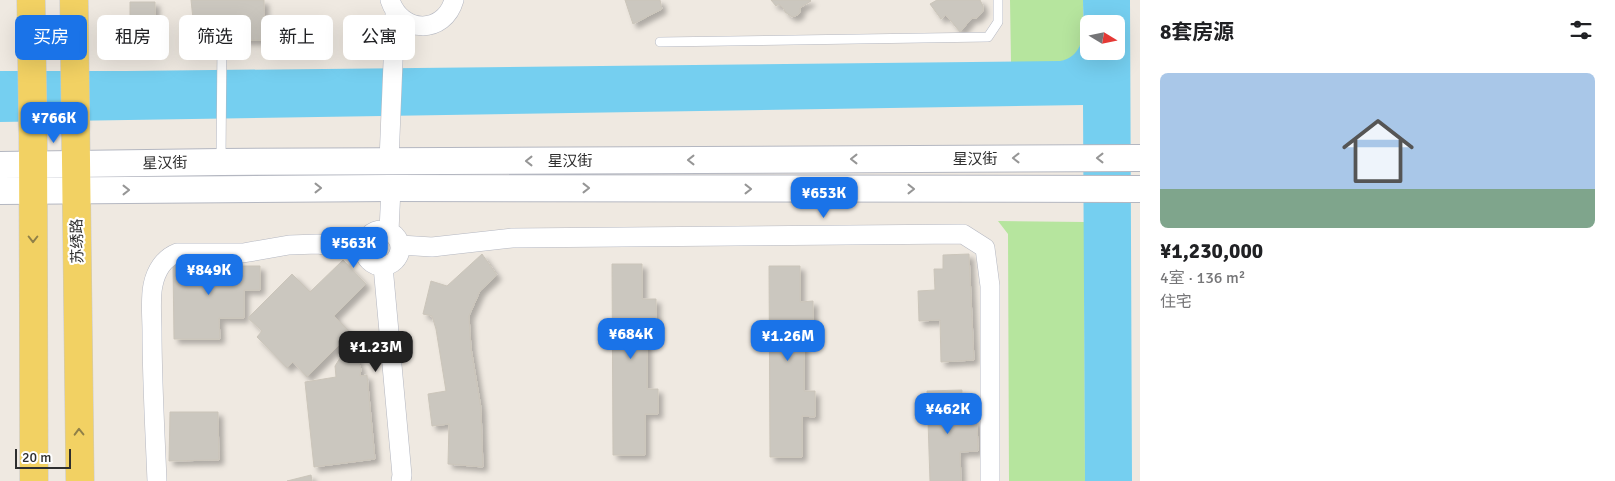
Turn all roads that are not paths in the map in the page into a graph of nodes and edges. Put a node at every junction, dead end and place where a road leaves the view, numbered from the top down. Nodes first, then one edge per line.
1 (31, 0) edge
2 (74, 0) edge
3 (454, 0) edge
4 (998, 0) edge
5 (392, 6) edge
6 (660, 42) dead end
7 (222, 60) edge
8 (1138, 158) edge
9 (221, 162) junction
10 (389, 162) junction
11 (0, 165) edge
12 (77, 177) junction
13 (33, 178) junction
14 (391, 188) junction
15 (1139, 189) edge
16 (0, 191) edge
17 (395, 238) junction
18 (365, 252) junction
19 (383, 266) junction
20 (34, 481) edge
21 (80, 481) edge
22 (157, 481) edge
23 (401, 481) edge
24 (990, 481) edge

1 - 13 main road
2 - 12 main road, 苏绣路
3 - 5 street
4 - 6 lane
5 - 10 street
7 - 9 lane
8 -> 10 main road, 星汉街
9 - 10 main road, 星汉街
9 - 12 main road, 星汉街
11 - 13 main road, 星汉街
12 - 13 main road, 星汉街
12 -> 14 main road, 星汉街
21 -> 12 main road, 苏绣路
13 - 16 main road, 星汉街
13 -> 20 main road
14 -> 15 main road, 星汉街
14 - 17 street
17 - 18 street
17 - 19 street
17 - 24 street
18 - 19 street
18 - 22 street
19 - 23 street

